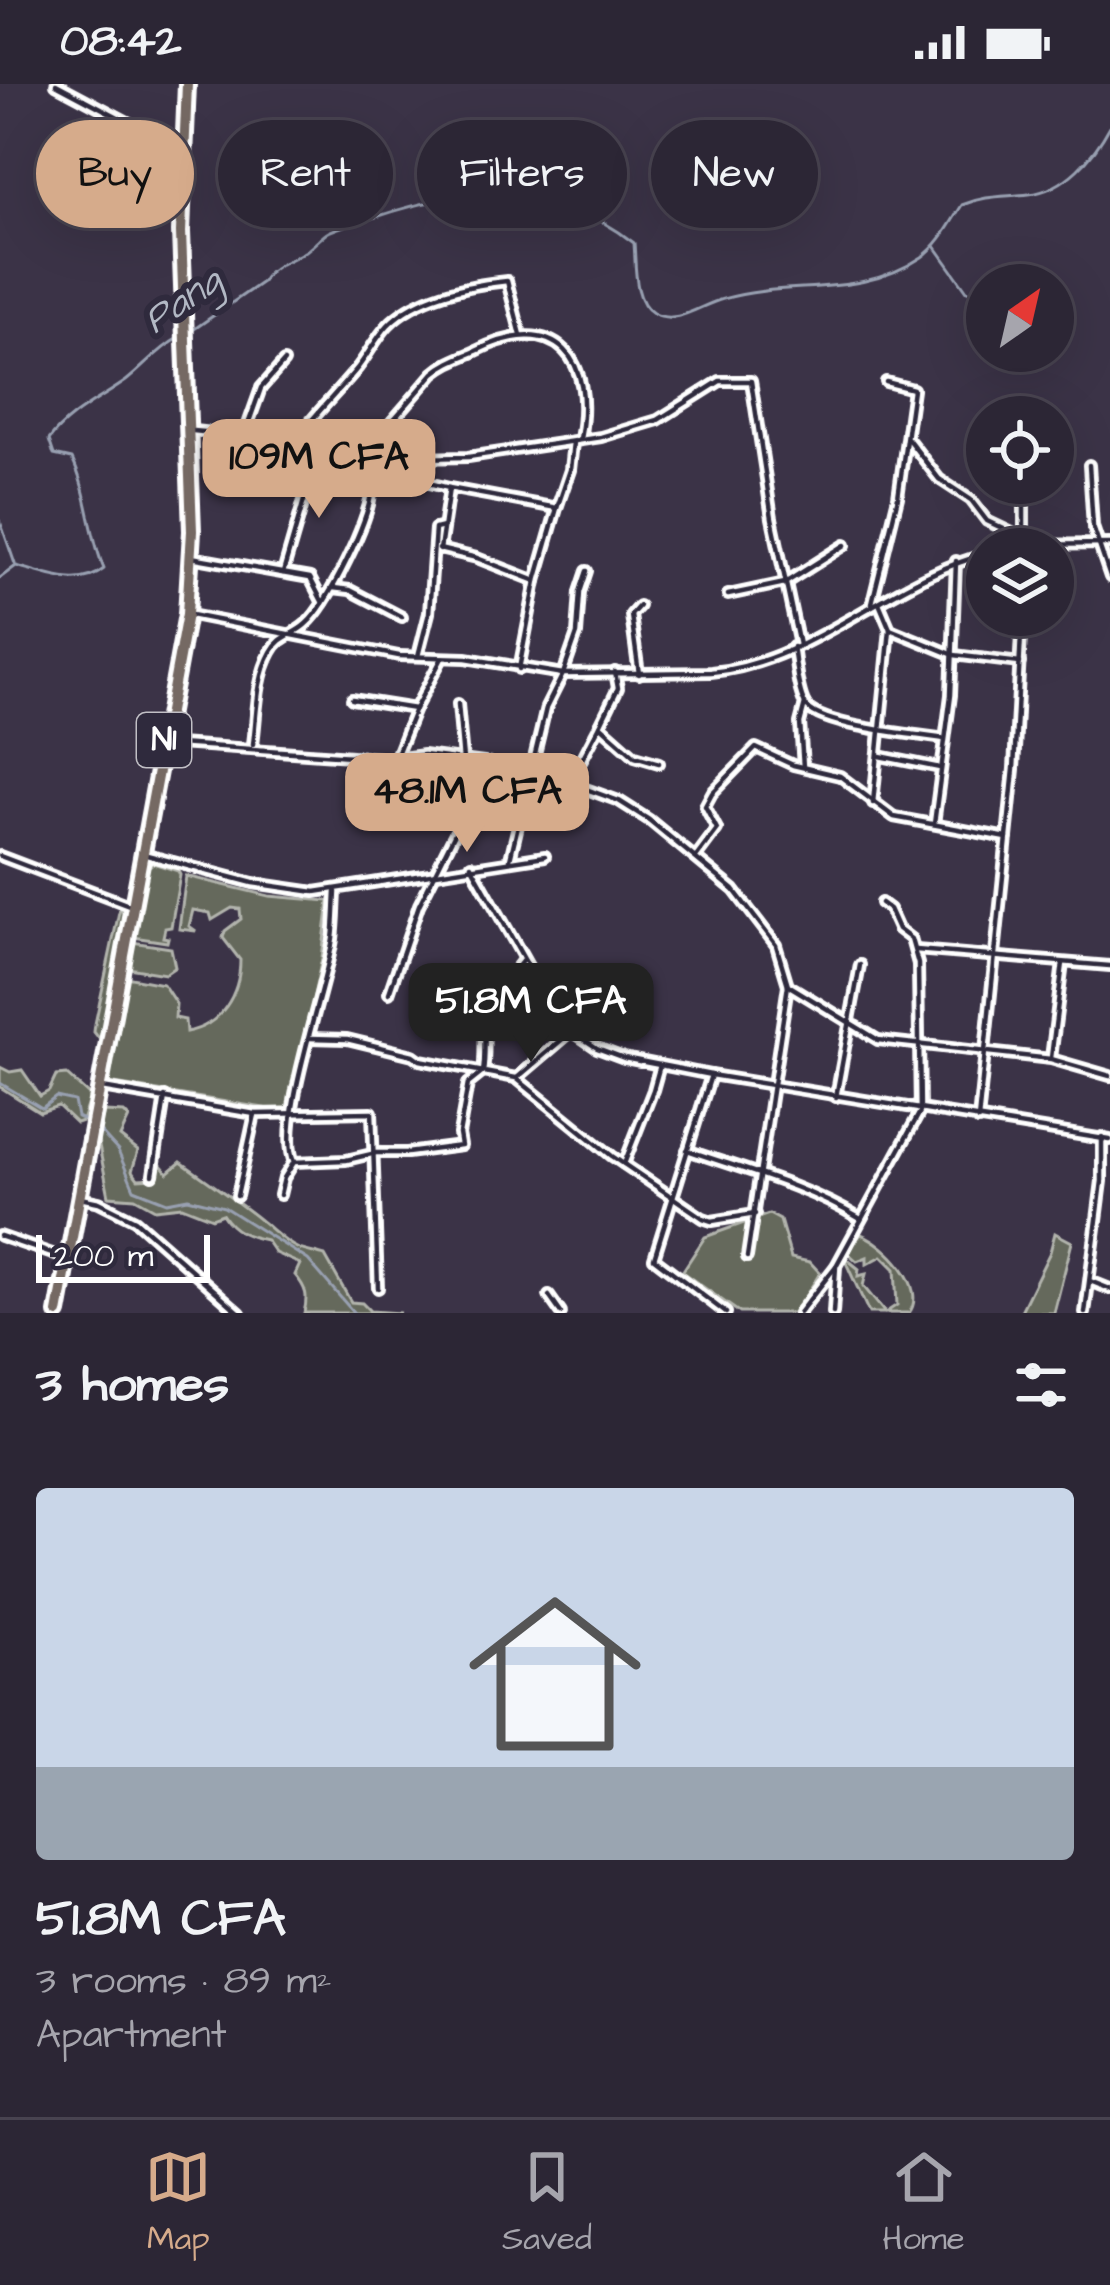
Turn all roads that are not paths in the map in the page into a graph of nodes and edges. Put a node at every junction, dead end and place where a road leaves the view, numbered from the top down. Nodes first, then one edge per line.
1 (56, 84) edge
2 (187, 84) edge
3 (124, 120) edge
4 (185, 120) edge
5 (181, 228) edge
6 (521, 335) junction
7 (284, 362) dead end
8 (886, 382) dead end
9 (188, 431) junction
10 (245, 434) junction
11 (908, 439) junction
12 (577, 440) junction
13 (295, 441) junction
14 (332, 458) junction
15 (364, 464) junction
16 (1089, 465) dead end
17 (404, 476) junction
18 (449, 488) junction
19 (557, 508) junction
20 (999, 528) edge
21 (1074, 543) edge
22 (1099, 543) junction
23 (1110, 544) edge
24 (845, 545) dead end
25 (437, 548) junction
26 (191, 557) junction
27 (966, 559) edge
28 (956, 561) junction
29 (587, 571) dead end
30 (283, 573) junction
31 (1110, 577) edge
32 (536, 581) junction
33 (785, 583) junction
34 (333, 588) junction
35 (728, 595) dead end
36 (323, 603) junction
37 (875, 604) junction
38 (639, 606) dead end
39 (187, 614) junction
40 (402, 617) dead end
41 (890, 629) junction
42 (283, 635) junction
43 (1021, 636) edge
44 (796, 646) junction
45 (954, 655) junction
46 (418, 656) junction
47 (442, 658) junction
48 (1020, 663) junction
49 (519, 669) junction
50 (615, 672) junction
51 (563, 674) junction
52 (639, 674) junction
53 (352, 699) dead end
54 (458, 704) dead end
55 (805, 704) junction
56 (415, 709) junction
57 (600, 725) junction
58 (882, 729) junction
59 (946, 739) junction
60 (163, 743) junction
61 (253, 746) junction
62 (880, 756) junction
63 (395, 759) junction
64 (463, 760) junction
65 (659, 764) dead end
66 (803, 767) junction
67 (941, 768) junction
68 (531, 770) junction
69 (577, 784) junction
70 (873, 803) junction
71 (934, 824) junction
72 (1007, 838) junction
73 (143, 854) junction
74 (0, 856) edge
75 (545, 856) dead end
76 (696, 857) junction
77 (510, 860) junction
78 (471, 865) junction
79 (437, 870) junction
80 (335, 892) junction
81 (881, 903) dead end
82 (133, 906) junction
83 (916, 950) junction
84 (997, 956) junction
85 (523, 960) junction
86 (1063, 963) junction
87 (860, 965) dead end
88 (1110, 966) edge
89 (788, 986) junction
90 (389, 993) dead end
91 (848, 1021) junction
92 (572, 1031) junction
93 (310, 1039) junction
94 (918, 1045) junction
95 (986, 1054) junction
96 (1051, 1059) junction
97 (660, 1065) junction
98 (483, 1072) junction
99 (711, 1075) junction
100 (1110, 1076) edge
101 (516, 1078) junction
102 (774, 1085) junction
103 (99, 1088) junction
104 (836, 1096) junction
105 (165, 1097) junction
106 (920, 1112) junction
107 (254, 1114) junction
108 (293, 1117) junction
109 (978, 1120) junction
110 (1106, 1139) edge
111 (687, 1150) junction
112 (376, 1153) junction
113 (294, 1162) junction
114 (624, 1164) junction
115 (758, 1172) junction
116 (153, 1174) dead end
117 (280, 1195) dead end
118 (237, 1196) dead end
119 (80, 1198) junction
120 (671, 1199) junction
121 (754, 1214) junction
122 (859, 1218) junction
123 (1, 1238) edge
124 (747, 1257) dead end
125 (68, 1258) junction
126 (836, 1266) junction
127 (1090, 1281) junction
128 (378, 1288) dead end
129 (1110, 1289) edge
130 (549, 1296) dead end
131 (58, 1313) edge
132 (240, 1313) edge
133 (561, 1313) edge
134 (726, 1313) edge
135 (799, 1313) edge
136 (833, 1313) edge
137 (1085, 1313) edge

1 - 3 street
2 - 4 highway, N1
5 - 9 highway, N1
6 - 12 street
6 - 13 street
6 - 15 street
7 - 10 street
8 - 11 street
9 - 10 street
9 - 26 highway, N1
10 - 13 street
11 - 20 street
11 - 37 street
12 - 17 street
12 - 19 street
12 - 33 street
13 - 14 street
14 - 15 street
14 - 30 street
15 - 17 street
15 - 34 street
16 - 22 street
17 - 18 street
18 - 19 street
18 - 25 street
19 - 32 street
21 - 22 street
22 - 23 street
22 - 31 street
24 - 33 street
25 - 32 street
25 - 46 street
26 - 30 street
26 - 39 highway, N1
27 - 28 street
28 - 37 street
28 - 45 street
29 - 51 street
30 - 36 street
32 - 49 street
33 - 35 street
33 - 44 street
34 - 36 street
34 - 40 street
36 - 42 street
37 - 41 street
37 - 44 street
38 - 52 street
39 - 42 street
39 - 60 highway, N1
41 - 45 street
41 - 58 street
42 - 46 street
42 - 61 street
43 - 48 street
44 - 52 street
44 - 55 street
45 - 48 street
45 - 59 street
46 - 47 street
47 - 49 street
47 - 56 street
48 - 72 street
49 - 51 street
50 - 51 street
50 - 52 street
50 - 57 street
51 - 68 street
53 - 56 street
54 - 64 street
55 - 58 street
55 - 66 street
56 - 63 street
57 - 65 street
57 - 69 street
58 - 59 street
58 - 62 street
59 - 67 street
60 - 61 street
60 - 73 highway, N1
61 - 63 street
62 - 67 street
62 - 70 street
63 - 64 street
64 - 68 street
64 - 79 street
66 - 70 street
66 - 76 street
67 - 71 street
68 - 69 street
68 - 77 street
69 - 76 street
70 - 71 street
71 - 72 street
72 - 84 street
73 - 80 street
73 - 82 highway, N1
74 - 82 street
75 - 77 street
76 - 89 street
77 - 78 street
78 - 79 street
78 - 85 street
79 - 80 street
79 - 90 street
80 - 93 street
81 - 83 street
82 - 103 highway, N1
83 - 84 street
83 - 94 street
84 - 86 street
84 - 95 street
85 - 92 street
85 - 98 street
86 - 88 street
86 - 96 street
87 - 91 street
89 - 91 street
89 - 102 street
91 - 94 street
91 - 104 street
92 - 97 street
92 - 101 street
93 - 98 street
93 - 108 street
94 - 95 street
94 - 106 street
95 - 96 street
95 - 109 street
96 - 100 street
97 - 99 street
97 - 114 street
98 - 101 street
98 - 112 street
99 - 102 street
99 - 111 street
101 - 114 street
102 - 104 street
102 - 115 street
103 - 105 street
103 - 119 highway, N1
104 - 106 street
105 - 107 street
105 - 116 street
106 - 109 street
106 - 122 street
107 - 108 street
107 - 118 street
108 - 112 street
108 - 113 street
109 - 110 street
110 - 127 street
111 - 115 street
111 - 120 street
112 - 113 street
112 - 128 street
113 - 117 street
114 - 120 street
115 - 121 street
115 - 122 street
119 - 125 highway, N1
119 - 132 street
120 - 121 street
120 - 134 street
121 - 124 street
122 - 126 street
123 - 125 street
125 - 131 highway, N1
126 - 135 street
126 - 136 street
127 - 129 street
127 - 137 street
130 - 133 street

